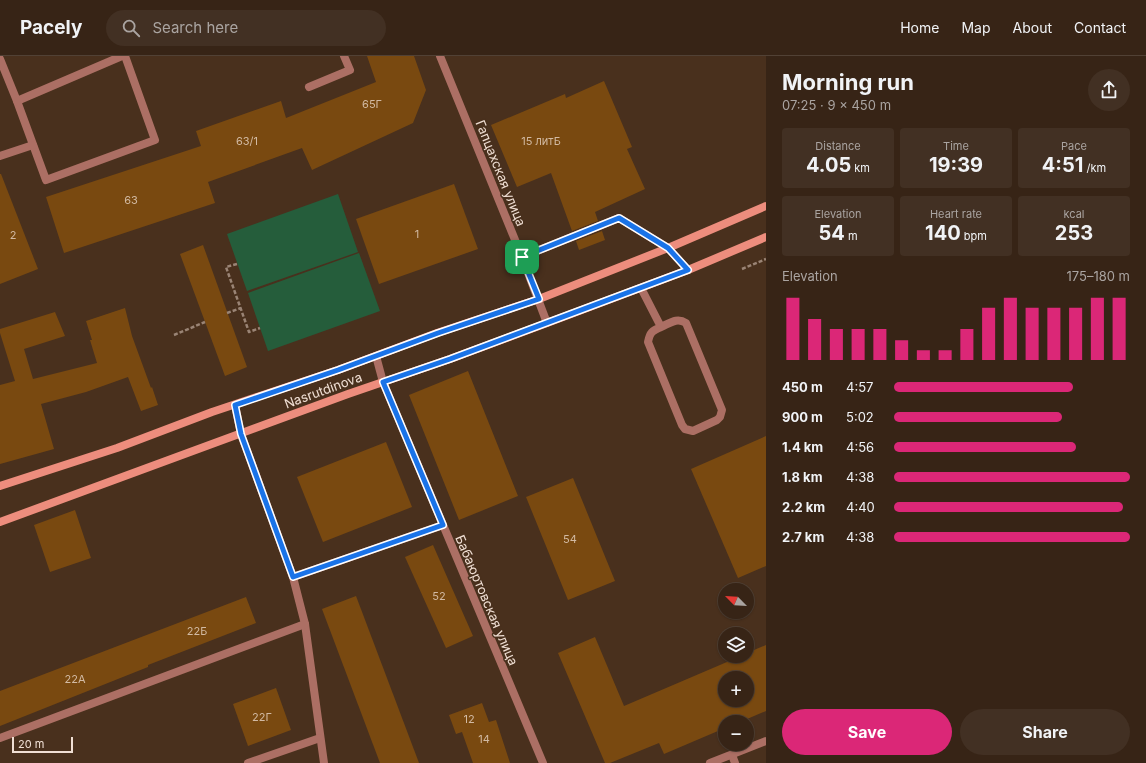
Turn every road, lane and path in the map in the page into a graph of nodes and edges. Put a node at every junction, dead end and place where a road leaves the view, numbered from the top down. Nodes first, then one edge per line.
1 (124, 56) edge
2 (344, 56) edge
3 (440, 56) edge
4 (0, 59) edge
5 (309, 87) dead end
6 (17, 101) junction
7 (33, 144) junction
8 (0, 156) edge
9 (766, 206) edge
10 (766, 237) edge
11 (668, 248) junction
12 (522, 257) junction
13 (766, 259) edge
14 (237, 264) dead end
15 (742, 269) dead end
16 (688, 270) junction
17 (641, 288) junction
18 (539, 299) junction
19 (241, 308) junction
20 (227, 313) dead end
21 (205, 322) dead end
22 (547, 323) junction
23 (661, 327) junction
24 (260, 328) dead end
25 (174, 335) dead end
26 (376, 356) junction
27 (383, 382) junction
28 (235, 405) junction
29 (241, 434) junction
30 (0, 486) edge
31 (0, 522) edge
32 (443, 525) junction
33 (293, 577) junction
34 (304, 624) junction
35 (0, 738) edge
36 (320, 738) junction
37 (766, 741) edge
38 (732, 755) junction
39 (248, 763) edge
40 (324, 763) edge
41 (543, 763) edge
42 (710, 763) edge
43 (736, 763) edge

1 - 6 street
1 - 7 street
2 - 5 street
3 - 12 street, Гапцахская улица
4 - 6 street
6 - 7 street
7 - 8 street
9 - 11 main road, Nasrutdinova
10 - 16 main road, Nasrutdinova
11 - 12 street
11 - 16 street
11 - 18 main road, Nasrutdinova
12 - 18 street, Гапцахская улица
13 - 15 path
14 - 19 path
16 - 17 main road, Nasrutdinova
17 - 22 main road, Nasrutdinova
17 - 23 street
18 - 22 street, Гапцахская улица
18 - 26 main road, Nasrutdinova
19 - 20 path
19 - 24 path
21 - 25 path
22 - 27 main road, Nasrutdinova
23 - 23 street
26 - 27 street, Бабаюртовская улица
26 - 28 main road, Nasrutdinova
27 - 29 main road, Nasrutdinova
27 - 32 street, Бабаюртовская улица
28 - 29 street
28 - 30 main road, Nasrutdinova
29 - 31 main road, Nasrutdinova
29 - 33 street
32 - 33 street
32 - 41 street, Бабаюртовская улица
33 - 34 street
34 - 35 street
34 - 36 street
36 - 39 street
36 - 40 street
37 - 38 street
38 - 42 street
38 - 43 street

